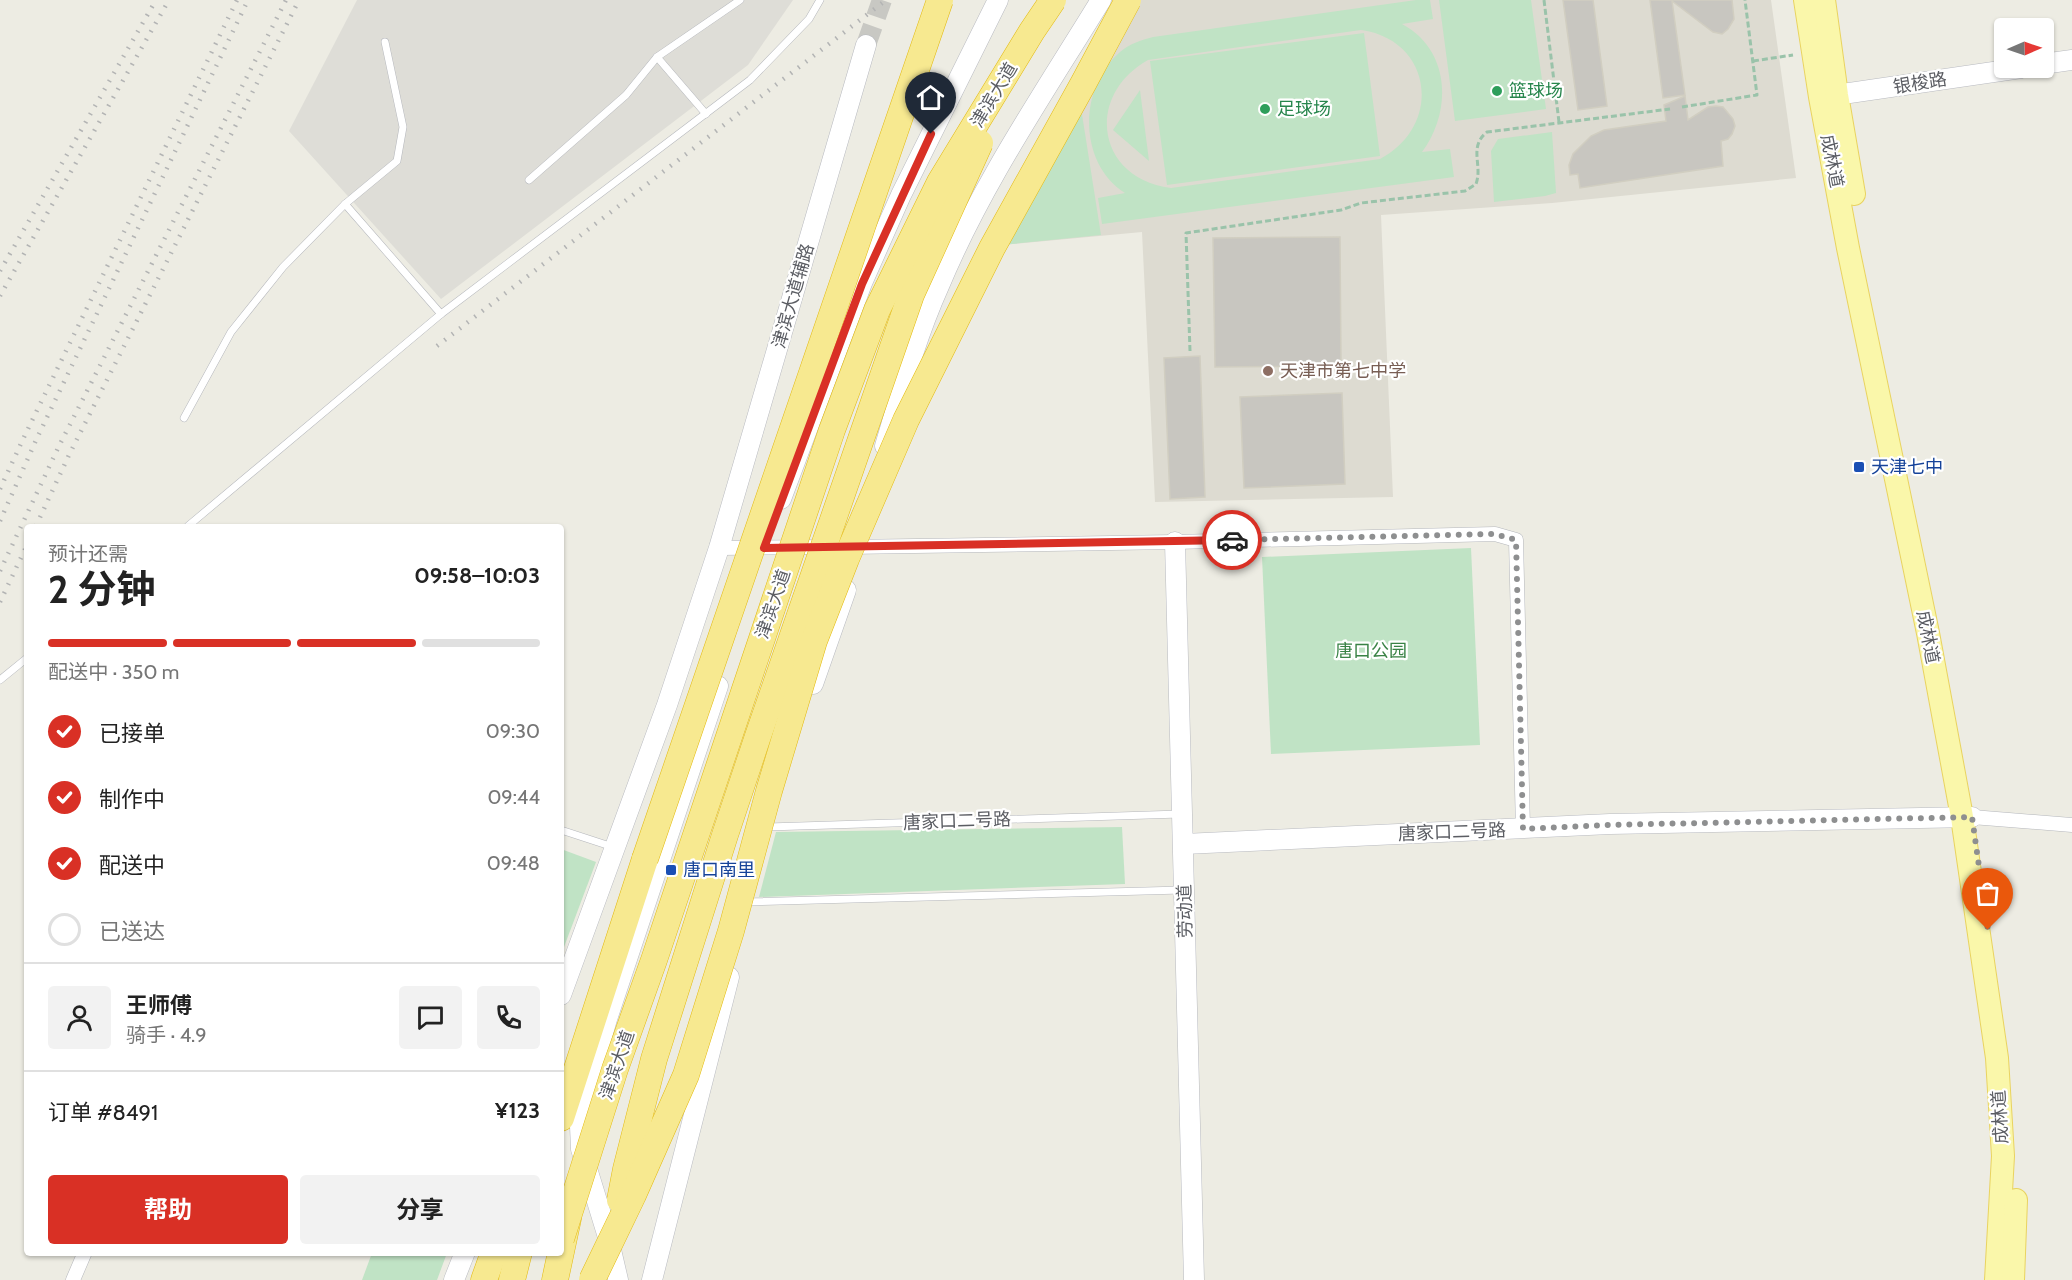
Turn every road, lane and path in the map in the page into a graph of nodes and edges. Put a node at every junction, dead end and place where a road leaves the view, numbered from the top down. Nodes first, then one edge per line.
1 (740, 0) edge
2 (820, 0) edge
3 (922, 0) edge
4 (940, 0) edge
5 (998, 0) edge
6 (1053, 0) edge
7 (1101, 0) edge
8 (1128, 0) edge
9 (1544, 0) edge
10 (1745, 0) edge
11 (1804, 0) edge
12 (1824, 0) edge
13 (385, 42) dead end
14 (866, 45) tunnel mouth
15 (1812, 52) junction
16 (657, 57) junction
17 (2072, 60) edge
18 (1753, 61) junction
19 (2054, 62) edge
20 (1011, 68) junction
21 (1994, 72) edge
22 (1828, 96) junction
23 (1682, 107) dead end
24 (1670, 109) dead end
25 (706, 114) junction
26 (1559, 122) junction
27 (530, 180) dead end
28 (345, 204) junction
29 (851, 285) junction
30 (441, 314) junction
31 (1190, 351) dead end
32 (184, 418) dead end
33 (190, 524) edge
34 (1175, 542) junction
35 (857, 546) junction
36 (719, 548) junction
37 (764, 548) junction
38 (24, 660) edge
39 (0, 680) edge
40 (1183, 814) junction
41 (1967, 817) junction
42 (2072, 825) edge
43 (768, 827) junction
44 (1523, 829) junction
45 (564, 831) edge
46 (1184, 844) junction
47 (615, 848) junction
48 (645, 859) junction
49 (1185, 890) junction
50 (748, 902) junction
51 (564, 987) edge
52 (564, 1065) edge
53 (564, 1109) edge
54 (571, 1207) junction
55 (564, 1229) edge
56 (564, 1239) edge
57 (83, 1256) edge
58 (463, 1256) edge
59 (493, 1256) edge
60 (518, 1256) edge
61 (556, 1256) edge
62 (560, 1256) edge
63 (73, 1280) edge
64 (454, 1280) edge
65 (484, 1280) edge
66 (512, 1280) edge
67 (549, 1280) edge
68 (555, 1280) edge
69 (592, 1280) edge
70 (606, 1280) edge
71 (618, 1280) edge
72 (652, 1280) edge
73 (1194, 1280) edge
74 (1996, 1280) edge
75 (2013, 1280) edge

1 - 16 lane
2 - 25 lane
3 - 29 highway, bridge
4 - 29 highway, bridge
5 - 29 street, 津滨大道
6 - 20 highway, 津滨大道, bridge
7 - 35 street
8 - 69 highway, bridge
9 - 26 path
10 - 18 path
11 - 15 main road, 成林道
12 - 22 main road, 成林道
13 - 28 lane
14 - 36 street, 津滨大道辅路
15 - 18 path
15 - 22 main road, 成林道
16 - 25 lane
16 - 27 lane
17 - 19 street
18 - 23 path
20 - 54 highway, 津滨大道, bridge
20 - 70 highway, bridge
21 - 22 street, 银梭路
22 - 41 main road, 成林道
24 - 26 path
25 - 30 lane
26 - 31 path
28 - 30 lane
28 - 32 lane
29 - 37 street
29 - 48 highway, 津滨大道, bridge
30 - 33 lane
34 - 35 street
34 - 40 street, 劳动道
34 - 44 street
35 - 37 street
35 - 43 street
36 - 37 street
36 - 47 street, 津滨大道辅路
37 - 71 street
38 - 39 lane
40 - 43 lane, 唐家口二号路
40 - 46 street, 劳动道
41 - 42 street
41 - 44 street, 唐家口二号路
41 - 74 main road, 成林道
41 - 75 main road, 成林道
43 - 50 street
44 - 46 street, 唐家口二号路
45 - 47 lane
46 - 49 street, 劳动道
47 - 51 street, 津滨大道辅路
48 - 52 highway
48 - 53 highway, 津滨大道
49 - 50 lane
49 - 73 street, 劳动道
50 - 72 street
54 - 55 highway, 津滨大道, bridge
54 - 56 highway
57 - 63 street
58 - 64 street
59 - 65 highway
60 - 66 highway
61 - 67 highway
62 - 68 highway

